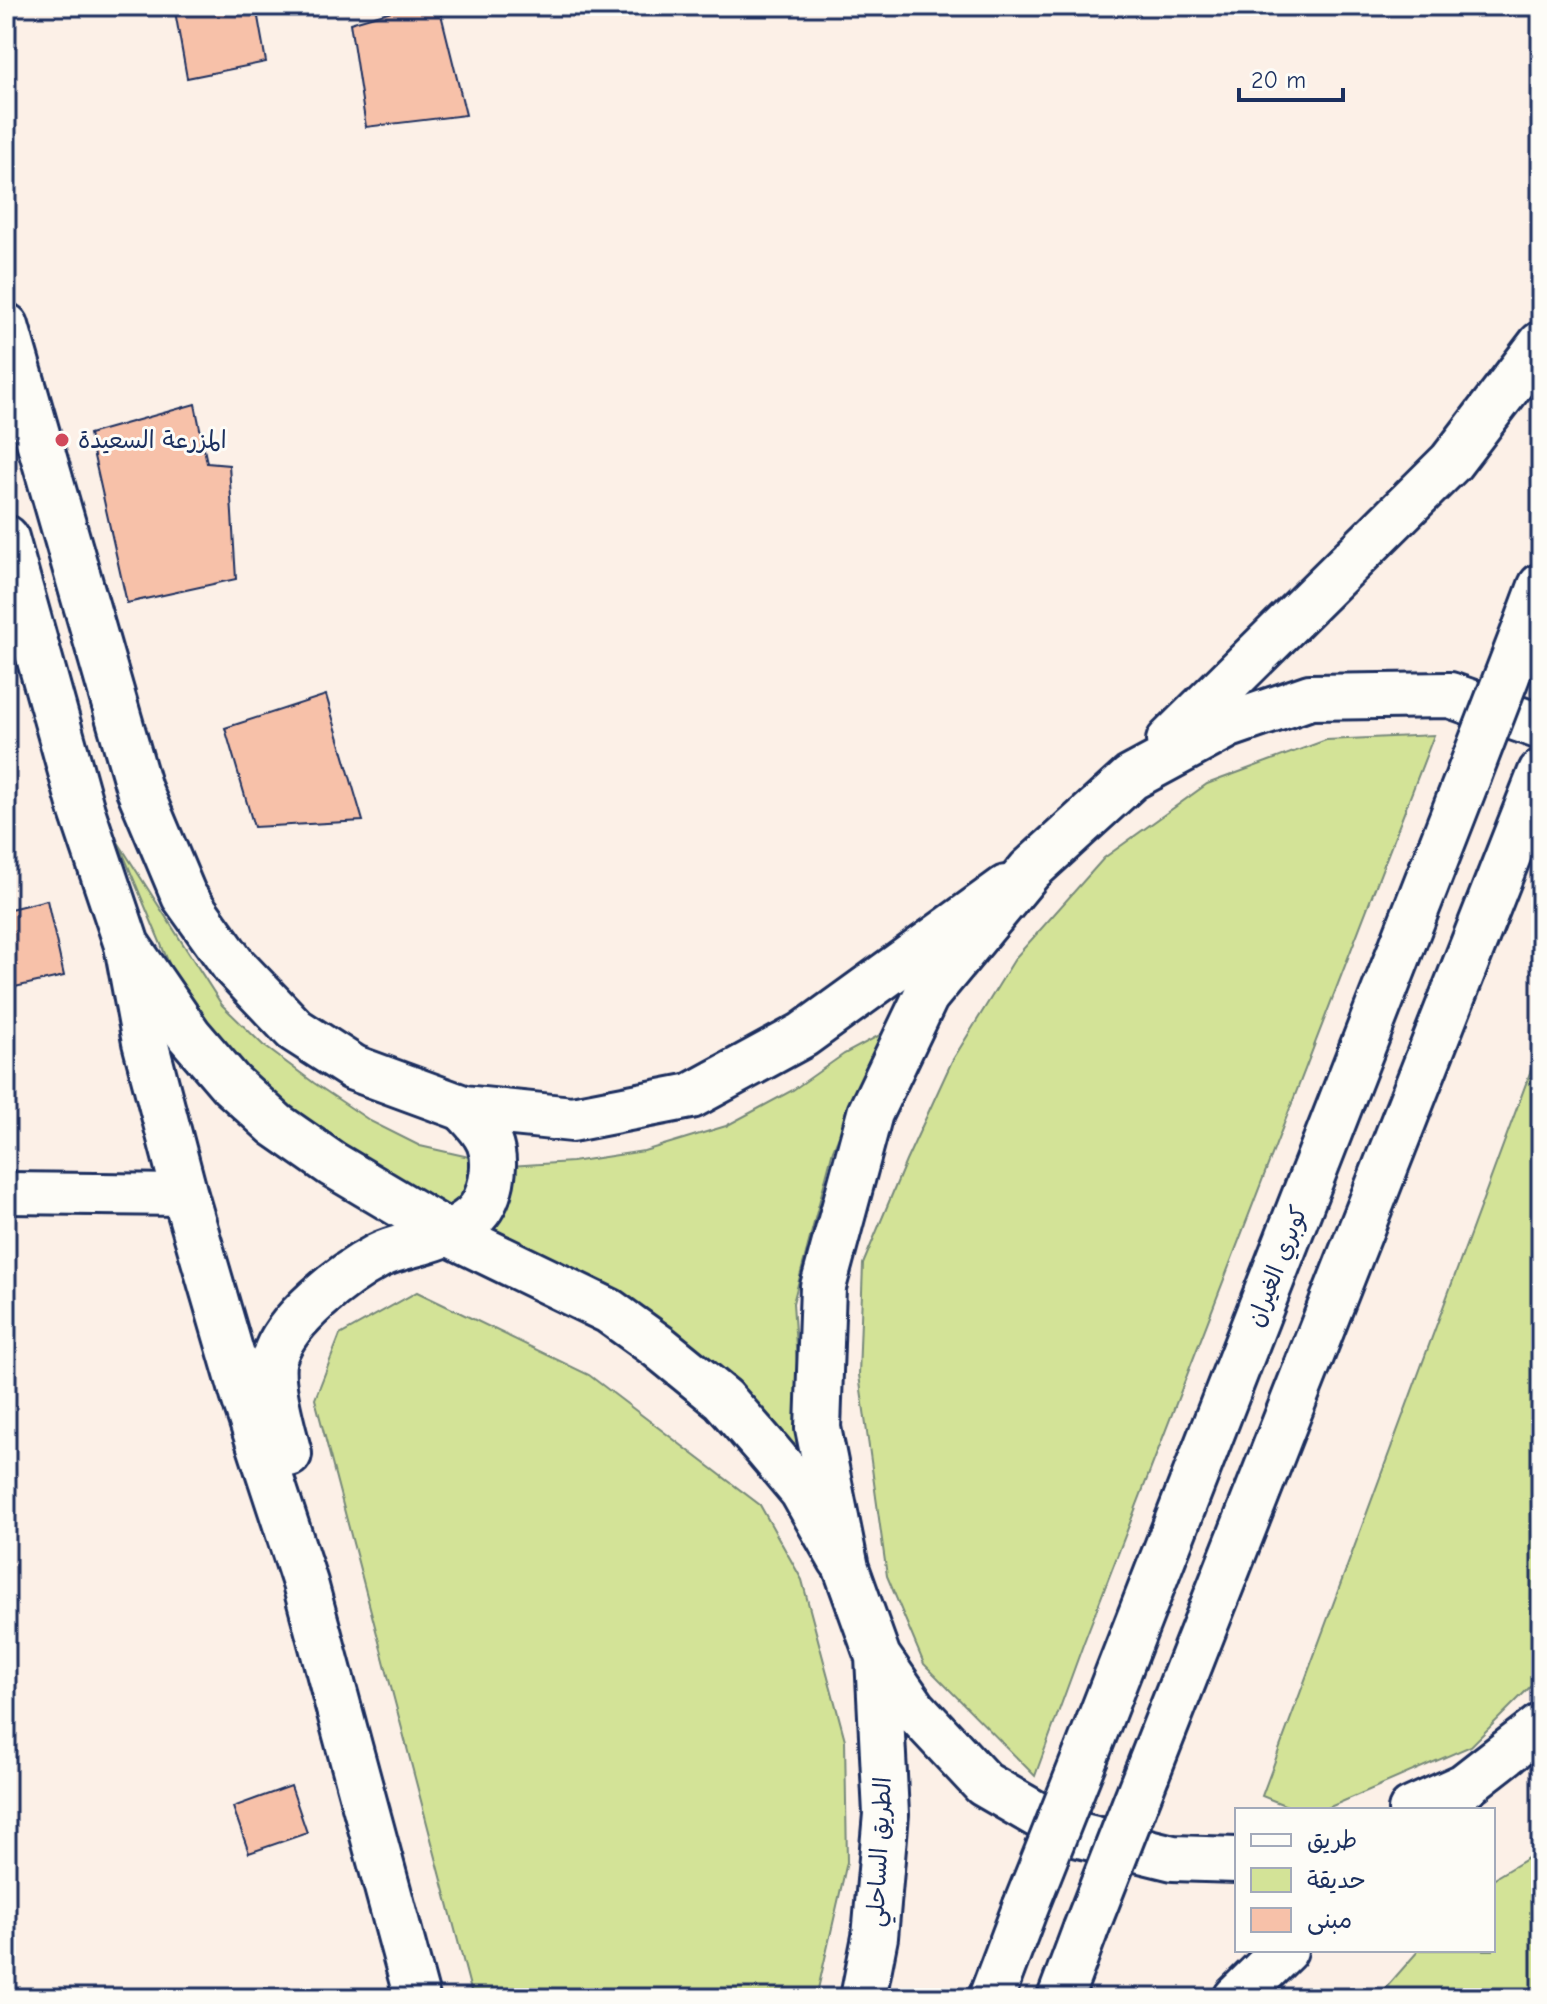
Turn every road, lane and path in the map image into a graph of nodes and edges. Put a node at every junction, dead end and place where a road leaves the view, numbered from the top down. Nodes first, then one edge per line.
1 (6, 326) edge
2 (1541, 344) edge
3 (6, 538) edge
4 (1541, 586) edge
5 (1541, 727) edge
6 (1131, 778) junction
7 (1535, 787) edge
8 (1030, 870) junction
9 (127, 945) junction
10 (463, 1108) junction
11 (6, 1193) edge
12 (185, 1195) junction
13 (448, 1233) junction
14 (846, 1568) junction
15 (305, 1583) junction
16 (878, 1657) junction
17 (1541, 1726) edge
18 (1451, 1798) edge
19 (1418, 1808) edge
20 (1235, 1860) edge
21 (1283, 1952) edge
22 (417, 1998) edge
23 (863, 1998) edge
24 (991, 1998) edge
25 (1060, 1998) edge
26 (1236, 1998) edge

1 - 10 main road
2 - 6 main road
3 - 9 main road
4 - 24 main road, كوبري الغيران, bridge
5 - 6 main road
6 - 8 main road
7 - 25 main road, bridge
8 - 10 main road
8 - 14 main road
9 - 12 main road
9 - 13 main road
10 - 13 main road
11 - 12 street
12 - 15 main road
13 - 14 main road
13 - 15 main road
14 - 16 main road
15 - 22 main road
16 - 20 main road
16 - 23 main road, الطريق الساحلي
17 - 18 main road
18 - 19 main road
21 - 26 main road

